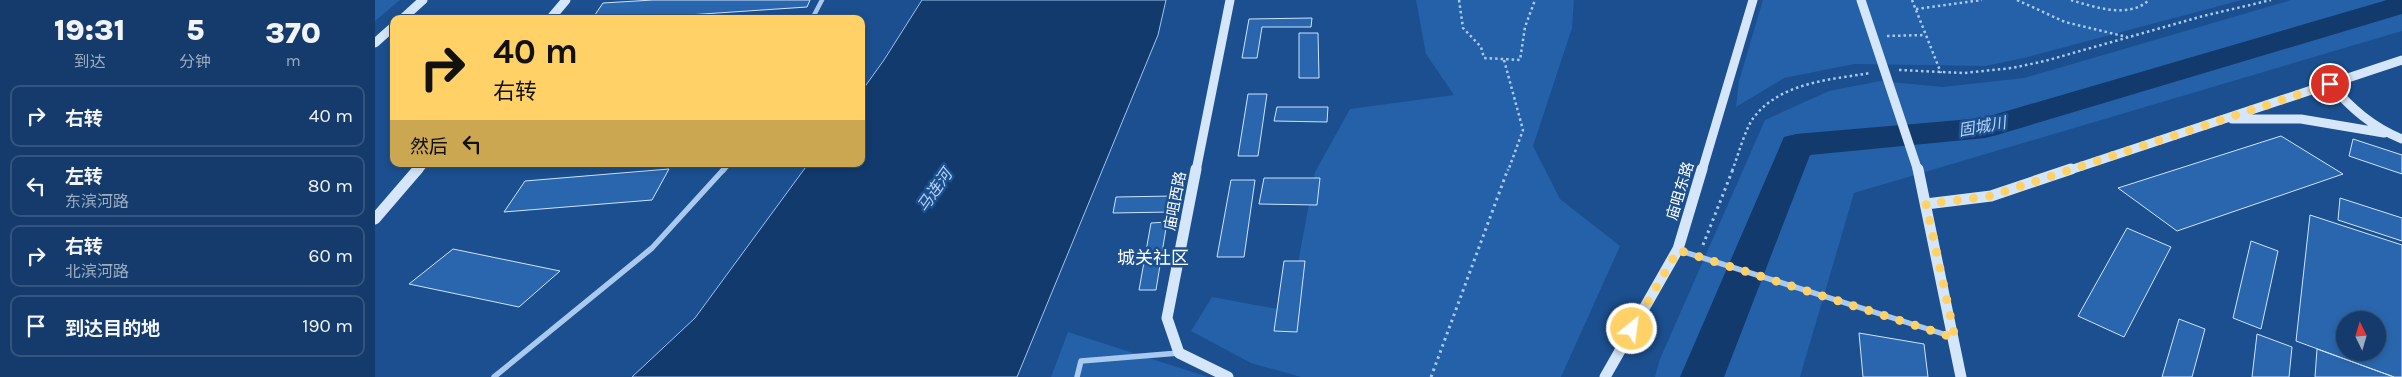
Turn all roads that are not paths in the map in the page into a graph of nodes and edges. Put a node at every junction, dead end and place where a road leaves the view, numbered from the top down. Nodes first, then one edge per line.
1 (423, 0) edge
2 (566, 0) edge
3 (821, 0) edge
4 (1230, 0) edge
5 (1753, 0) edge
6 (1861, 0) edge
7 (406, 15) edge
8 (553, 15) edge
9 (814, 15) edge
10 (390, 30) edge
11 (375, 43) edge
12 (2402, 60) edge
13 (2330, 84) junction
14 (2224, 118) junction
15 (2384, 133) junction
16 (2402, 140) edge
17 (420, 167) edge
18 (726, 167) edge
19 (1926, 204) junction
20 (375, 219) edge
21 (1678, 250) junction
22 (1955, 338) junction
23 (1179, 353) junction
24 (494, 377) edge
25 (1077, 377) edge
26 (1228, 377) edge
27 (1605, 377) edge
28 (1961, 377) edge

1 - 7 main road
2 - 8 main road
3 - 9 street
4 - 23 main road, 庙咀西路
5 - 21 main road, 庙咀东路
6 - 19 main road
10 - 11 main road
12 - 13 main road
13 - 14 main road
13 - 15 main road
14 - 15 main road
14 - 19 main road
15 - 16 main road
17 - 20 main road
18 - 24 street
19 - 22 main road
21 - 22 street
21 - 27 main road, 庙咀东路
22 - 28 main road
23 - 25 street
23 - 26 main road

